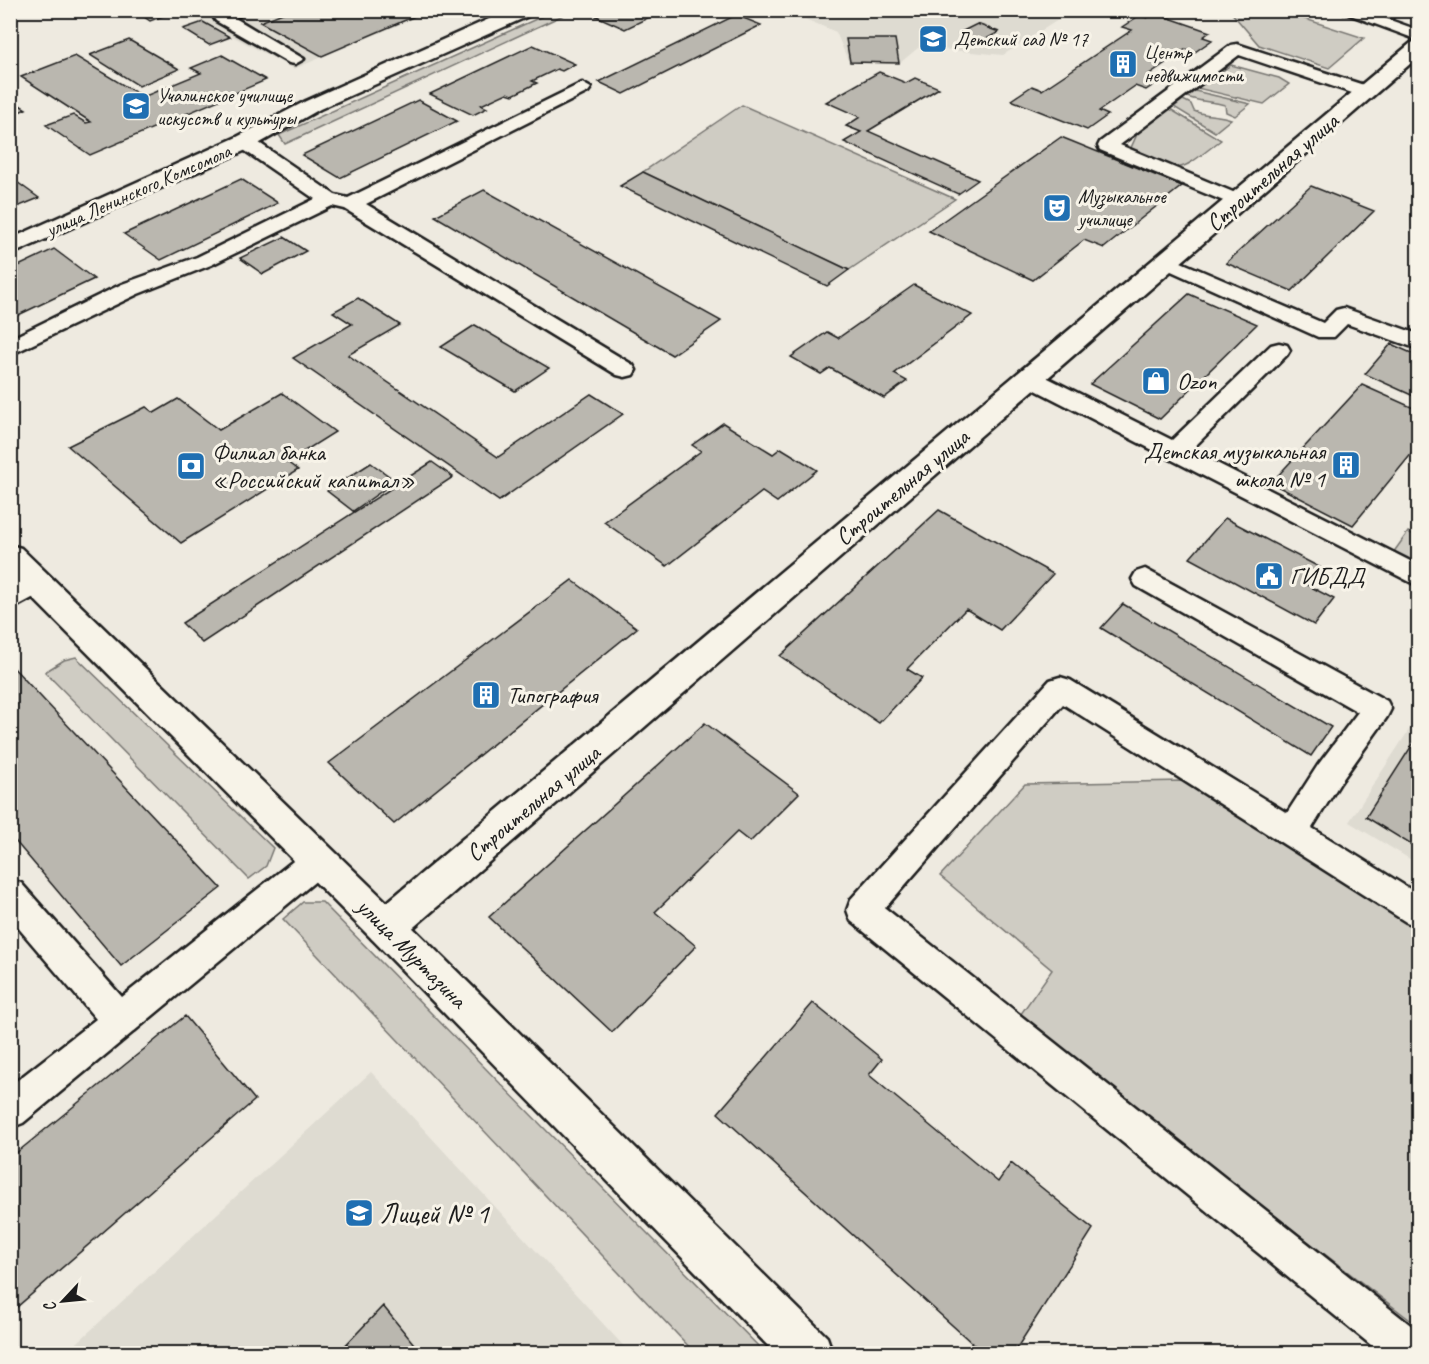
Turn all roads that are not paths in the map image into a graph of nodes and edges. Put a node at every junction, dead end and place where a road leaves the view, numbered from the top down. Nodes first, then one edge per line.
1 (241, 10) edge
2 (526, 10) edge
3 (1345, 10) edge
4 (1419, 35) edge
5 (1419, 47) edge
6 (295, 59) dead end
7 (582, 88) dead end
8 (1366, 92) junction
9 (245, 142) junction
10 (329, 200) junction
11 (1238, 201) junction
12 (351, 204) junction
13 (10, 248) edge
14 (1167, 262) junction
15 (1419, 342) edge
16 (10, 348) edge
17 (1279, 350) dead end
18 (625, 370) dead end
19 (1030, 378) junction
20 (1175, 452) junction
21 (1419, 576) edge
22 (19, 579) edge
23 (1145, 579) dead end
24 (1292, 833) junction
25 (318, 860) junction
26 (10, 893) edge
27 (1419, 911) edge
28 (386, 927) junction
29 (120, 1021) junction
30 (10, 1110) edge
31 (810, 1353) edge
32 (1415, 1353) edge

1 - 6 lane
2 - 9 street, улица Ленинского Комсомола
3 - 4 lane
5 - 8 street, Строительная улица
7 - 12 lane
8 - 11 street, Строительная улица
8 - 11 lane
9 - 10 lane
9 - 13 street, улица Ленинского Комсомола
10 - 12 lane
10 - 16 lane
11 - 14 street, Строительная улица
12 - 18 lane
14 - 15 lane
14 - 19 street, Строительная улица
17 - 20 lane
19 - 20 lane
19 - 28 street, Строительная улица
20 - 21 lane
22 - 25 street, улица Муртазина
23 - 24 lane
24 - 27 lane
24 - 32 lane
25 - 28 street, улица Муртазина
25 - 29 lane
26 - 29 lane
28 - 31 street, улица Муртазина
29 - 30 lane

